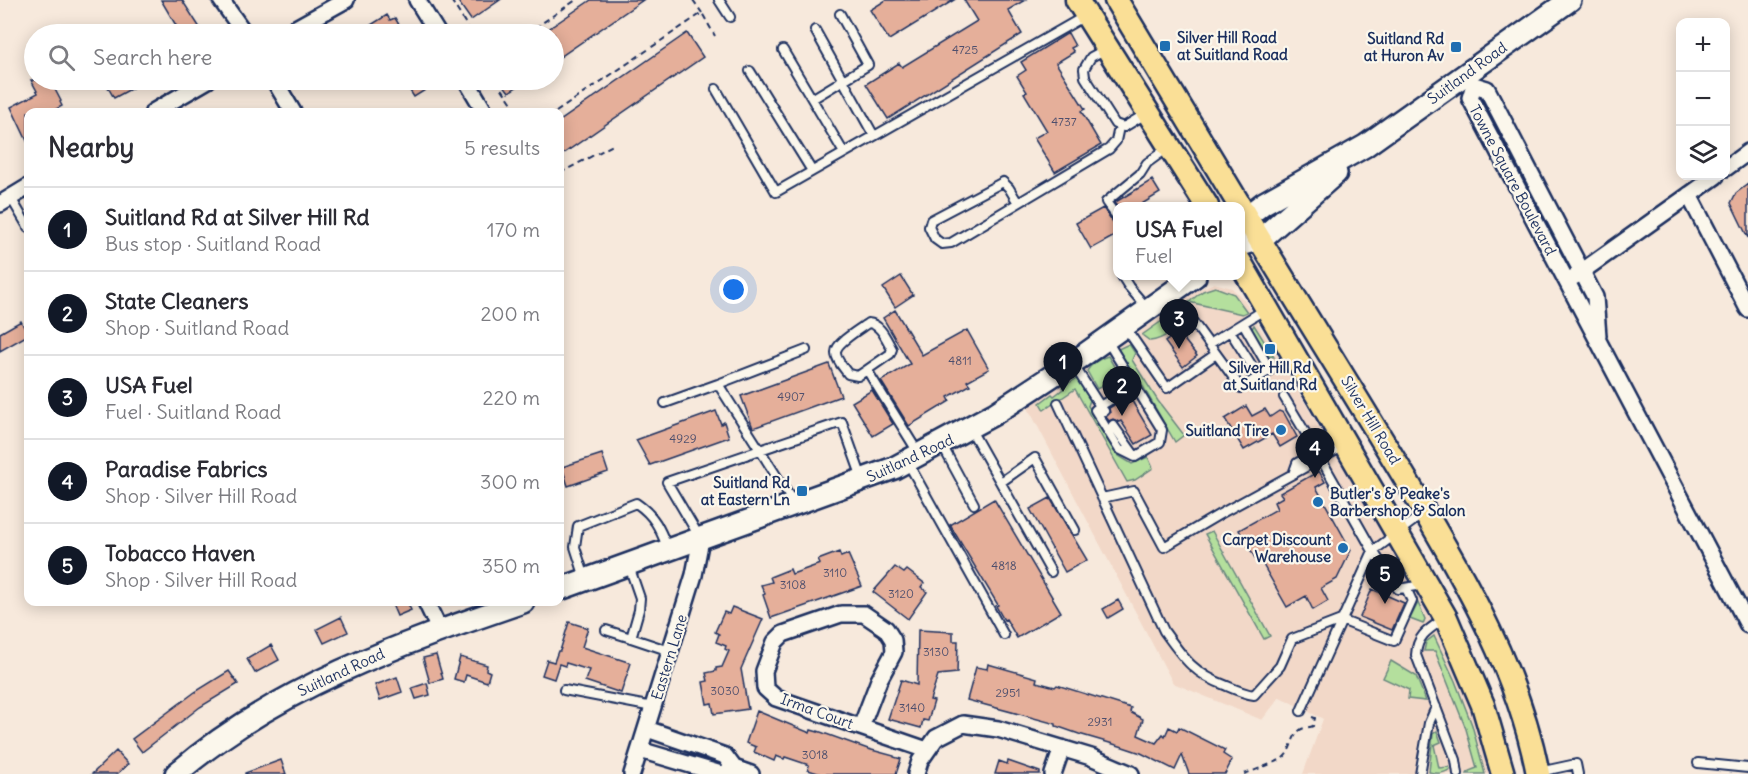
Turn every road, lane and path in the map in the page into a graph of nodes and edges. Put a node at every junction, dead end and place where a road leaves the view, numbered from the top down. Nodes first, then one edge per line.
1 (221, 0) edge
2 (346, 0) edge
3 (417, 0) edge
4 (451, 0) edge
5 (576, 0) edge
6 (693, 0) edge
7 (719, 0) edge
8 (1116, 0) edge
9 (1570, 0) edge
10 (1082, 8) edge
11 (702, 13) junction
12 (840, 14) dead end
13 (730, 17) dead end
14 (238, 24) edge
15 (303, 24) edge
16 (432, 24) edge
17 (466, 24) edge
18 (541, 24) edge
19 (815, 30) dead end
20 (715, 36) dead end
21 (1107, 48) junction
22 (783, 50) dead end
23 (750, 71) dead end
24 (1471, 79) junction
25 (843, 80) junction
26 (716, 89) dead end
27 (191, 90) edge
28 (280, 90) edge
29 (472, 90) edge
30 (503, 90) edge
31 (812, 99) junction
32 (160, 108) edge
33 (291, 108) edge
34 (483, 108) edge
35 (515, 108) edge
36 (562, 108) edge
37 (1148, 112) junction
38 (1119, 127) junction
39 (874, 136) junction
40 (613, 145) dead end
41 (1170, 146) junction
42 (1365, 146) junction
43 (1748, 152) edge
44 (844, 153) junction
45 (1730, 165) edge
46 (564, 171) edge
47 (812, 171) junction
48 (1710, 180) edge
49 (24, 189) edge
50 (1689, 195) junction
51 (5, 201) edge
52 (1204, 202) edge
53 (1234, 202) edge
54 (1018, 203) junction
55 (1113, 211) edge
56 (1245, 213) edge
57 (24, 222) edge
58 (1245, 224) edge
59 (1251, 242) edge
60 (1245, 271) edge
61 (1582, 271) junction
62 (1125, 280) edge
63 (1184, 281) edge
64 (1566, 282) junction
65 (1267, 308) junction
66 (1148, 309) junction
67 (1748, 309) edge
68 (1243, 323) junction
69 (1124, 326) junction
70 (1230, 331) junction
71 (1106, 339) junction
72 (1599, 342) junction
73 (1209, 344) junction
74 (806, 350) dead end
75 (1216, 354) junction
76 (1295, 355) junction
77 (1072, 363) junction
78 (1270, 369) junction
79 (867, 370) junction
80 (1259, 377) junction
81 (718, 384) junction
82 (1134, 386) junction
83 (1284, 397) dead end
84 (665, 403) dead end
85 (1058, 403) dead end
86 (1102, 408) junction
87 (1113, 425) dead end
88 (970, 428) junction
89 (941, 444) junction
90 (1347, 444) junction
91 (758, 449) junction
92 (1319, 455) junction
93 (1135, 457) junction
94 (914, 458) junction
95 (862, 480) junction
96 (1001, 482) junction
97 (1102, 498) junction
98 (974, 504) dead end
99 (795, 505) junction
100 (1425, 513) junction
101 (1075, 530) dead end
102 (1397, 532) junction
103 (700, 539) junction
104 (669, 550) junction
105 (1373, 551) junction
106 (628, 565) junction
107 (1052, 572) dead end
108 (586, 580) junction
109 (1417, 586) junction
110 (564, 588) edge
111 (428, 606) edge
112 (512, 606) edge
113 (1446, 618) junction
114 (1341, 620) junction
115 (1748, 625) edge
116 (606, 630) dead end
117 (440, 631) junction
118 (1004, 635) dead end
119 (631, 638) junction
120 (670, 651) junction
121 (564, 690) dead end
122 (654, 707) junction
123 (1436, 707) junction
124 (1301, 711) joint
125 (861, 728) junction
126 (647, 729) junction
127 (1062, 748) junction
128 (640, 750) junction
129 (927, 750) junction
130 (1698, 763) dead end
131 (734, 768) junction
132 (1748, 768) edge
133 (1538, 773) edge
134 (176, 774) edge
135 (632, 774) edge
136 (751, 774) edge
137 (915, 774) edge
138 (1053, 774) edge
139 (1131, 774) edge
140 (1244, 774) edge
141 (1420, 774) edge
142 (1458, 774) edge
143 (1503, 774) edge
144 (1578, 774) edge

1 - 14 street
2 - 15 street
3 - 16 street
4 - 17 path
5 - 18 path
6 - 11 path
7 - 13 lane
8 - 53 main road, Silver Hill Road
9 - 24 main road, Suitland Road
10 - 21 main road
10 - 39 lane
11 - 20 path
11 - 36 path
12 - 25 lane
19 - 25 lane
21 - 37 main road
21 - 38 lane
22 - 31 lane
23 - 47 lane
24 - 42 main road, Suitland Road
24 - 61 street, Towne Square Boulevard
24 - 64 street, Towne Square Boulevard
25 - 31 lane
25 - 39 lane
26 - 47 lane
27 - 32 street
28 - 33 street
29 - 34 street
30 - 35 path
31 - 44 lane
37 - 38 lane
37 - 41 main road
38 - 54 lane
39 - 44 lane
40 - 46 path
41 - 52 main road
41 - 55 lane
42 - 56 main road, Suitland Road
42 - 59 main road, Suitland Road
43 - 45 street
44 - 47 lane
48 - 50 street
49 - 51 street
50 - 61 street
50 - 67 street
51 - 57 lane
54 - 54 lane
58 - 59 main road, Silver Hill Road
59 - 100 main road, Silver Hill Road
60 - 65 main road
61 - 64 street
61 - 72 street, Towne Square Boulevard
62 - 66 lane
63 - 66 main road, Suitland Road
63 - 73 lane
64 - 72 street, Towne Square Boulevard
65 - 68 lane
65 - 76 main road
66 - 69 main road, Suitland Road
68 - 70 lane
68 - 78 lane
69 - 71 main road, Suitland Road
69 - 75 lane
70 - 73 lane
70 - 80 lane
71 - 77 main road, Suitland Road
71 - 82 lane
72 - 115 street, Towne Square Boulevard
73 - 75 lane
74 - 81 lane
75 - 80 lane
76 - 78 lane
76 - 90 main road
77 - 86 lane
77 - 88 main road, Suitland Road
78 - 80 lane
79 - 79 lane
79 - 94 lane
81 - 84 lane
81 - 91 lane
82 - 86 lane
82 - 93 lane
83 - 92 lane
85 - 97 lane
86 - 93 lane
87 - 93 lane
88 - 89 main road, Suitland Road
88 - 96 lane
89 - 94 main road, Suitland Road
89 - 98 lane
90 - 92 lane
90 - 102 main road
91 - 95 lane
91 - 99 lane
91 - 103 lane
92 - 97 lane
92 - 105 lane
94 - 95 main road, Suitland Road
94 - 118 lane
95 - 99 main road, Suitland Road
96 - 101 lane
96 - 107 lane
97 - 114 lane
99 - 103 main road, Suitland Road
100 - 102 lane
100 - 133 main road, Silver Hill Road
102 - 105 lane
102 - 109 main road
103 - 104 main road, Suitland Road
103 - 120 street, Eastern Lane
104 - 106 main road, Suitland Road
104 - 108 lane
105 - 109 lane
105 - 114 lane
106 - 108 main road, Suitland Road
106 - 119 lane
108 - 110 main road, Suitland Road
109 - 113 main road
109 - 114 lane
111 - 117 street
112 - 117 main road, Suitland Road
113 - 123 lane
113 - 143 main road
114 - 124 lane
116 - 119 lane
117 - 134 main road, Suitland Road
119 - 120 lane
120 - 122 street, Eastern Lane
121 - 122 lane
122 - 126 street, Eastern Lane
123 - 141 lane
123 - 142 lane
124 - 140 path
125 - 125 street, Irma Court
125 - 129 street, Irma Court
126 - 128 street, Eastern Lane
126 - 131 street
127 - 129 street
127 - 138 street
127 - 139 street
128 - 131 street
128 - 135 street, Eastern Lane
129 - 137 street
130 - 132 lane
131 - 136 street
133 - 144 lane

